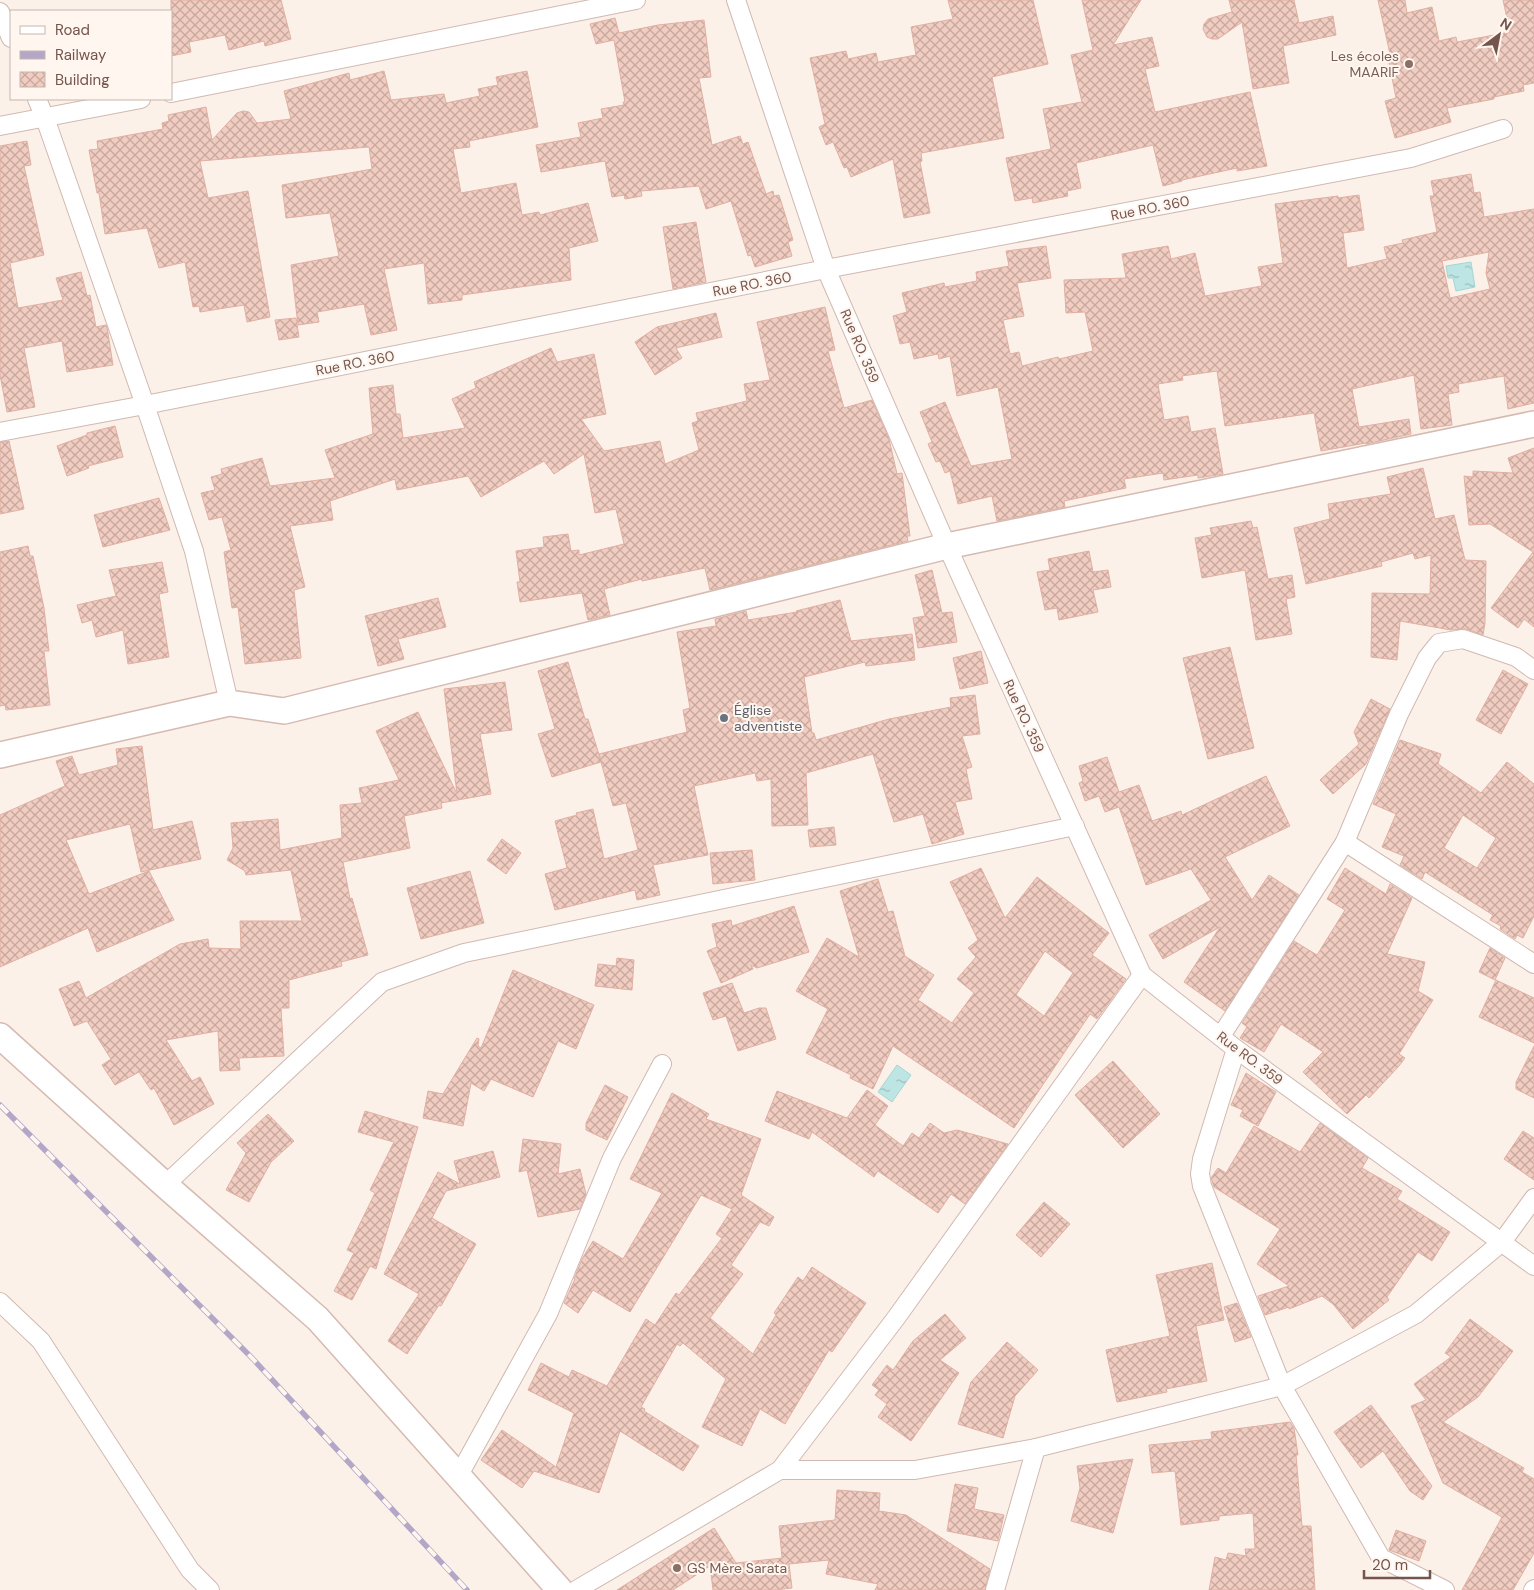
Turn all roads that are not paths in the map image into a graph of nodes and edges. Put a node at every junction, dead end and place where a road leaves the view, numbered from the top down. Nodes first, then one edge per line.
1 (636, 0) edge
2 (736, 0) edge
3 (0, 12) edge
4 (10, 36) edge
5 (172, 93) edge
6 (37, 100) edge
7 (136, 100) edge
8 (45, 118) junction
9 (0, 126) edge
10 (1502, 128) dead end
11 (826, 269) junction
12 (146, 406) junction
13 (1534, 424) edge
14 (0, 432) edge
15 (947, 546) junction
16 (1534, 670) edge
17 (229, 703) junction
18 (0, 755) edge
19 (1075, 826) junction
20 (1345, 842) junction
21 (1534, 964) edge
22 (1142, 975) junction
23 (0, 1036) edge
24 (1221, 1036) junction
25 (1236, 1049) junction
26 (662, 1064) dead end
27 (165, 1185) junction
28 (1534, 1198) edge
29 (1502, 1242) junction
30 (1534, 1266) edge
31 (0, 1302) edge
32 (1282, 1386) junction
33 (1036, 1448) junction
34 (780, 1470) junction
35 (458, 1475) junction
36 (210, 1590) edge
37 (560, 1590) edge
38 (576, 1590) edge
39 (995, 1590) edge
40 (1445, 1590) edge

1 - 5 street
2 - 11 street, Rue RO. 359
3 - 4 street
6 - 8 street
7 - 8 street
8 - 9 street
8 - 12 street
10 - 11 street, Rue RO. 360
11 - 12 street, Rue RO. 360
11 - 15 street, Rue RO. 359
12 - 14 street, Rue RO. 360
12 - 17 street
13 - 15 street
15 - 17 street
15 - 19 street, Rue RO. 359
16 - 20 street
17 - 18 street
19 - 22 street, Rue RO. 359
19 - 27 street
20 - 21 street
20 - 24 street
22 - 24 street, Rue RO. 359
22 - 34 street
23 - 27 street
24 - 25 street, Rue RO. 359
25 - 29 street, Rue RO. 359
25 - 32 street
26 - 35 street
27 - 35 street
28 - 29 street
29 - 30 street, Rue RO. 359
29 - 32 street
31 - 36 street
32 - 33 street
32 - 40 street
33 - 34 street
33 - 39 street
34 - 38 street
35 - 37 street

